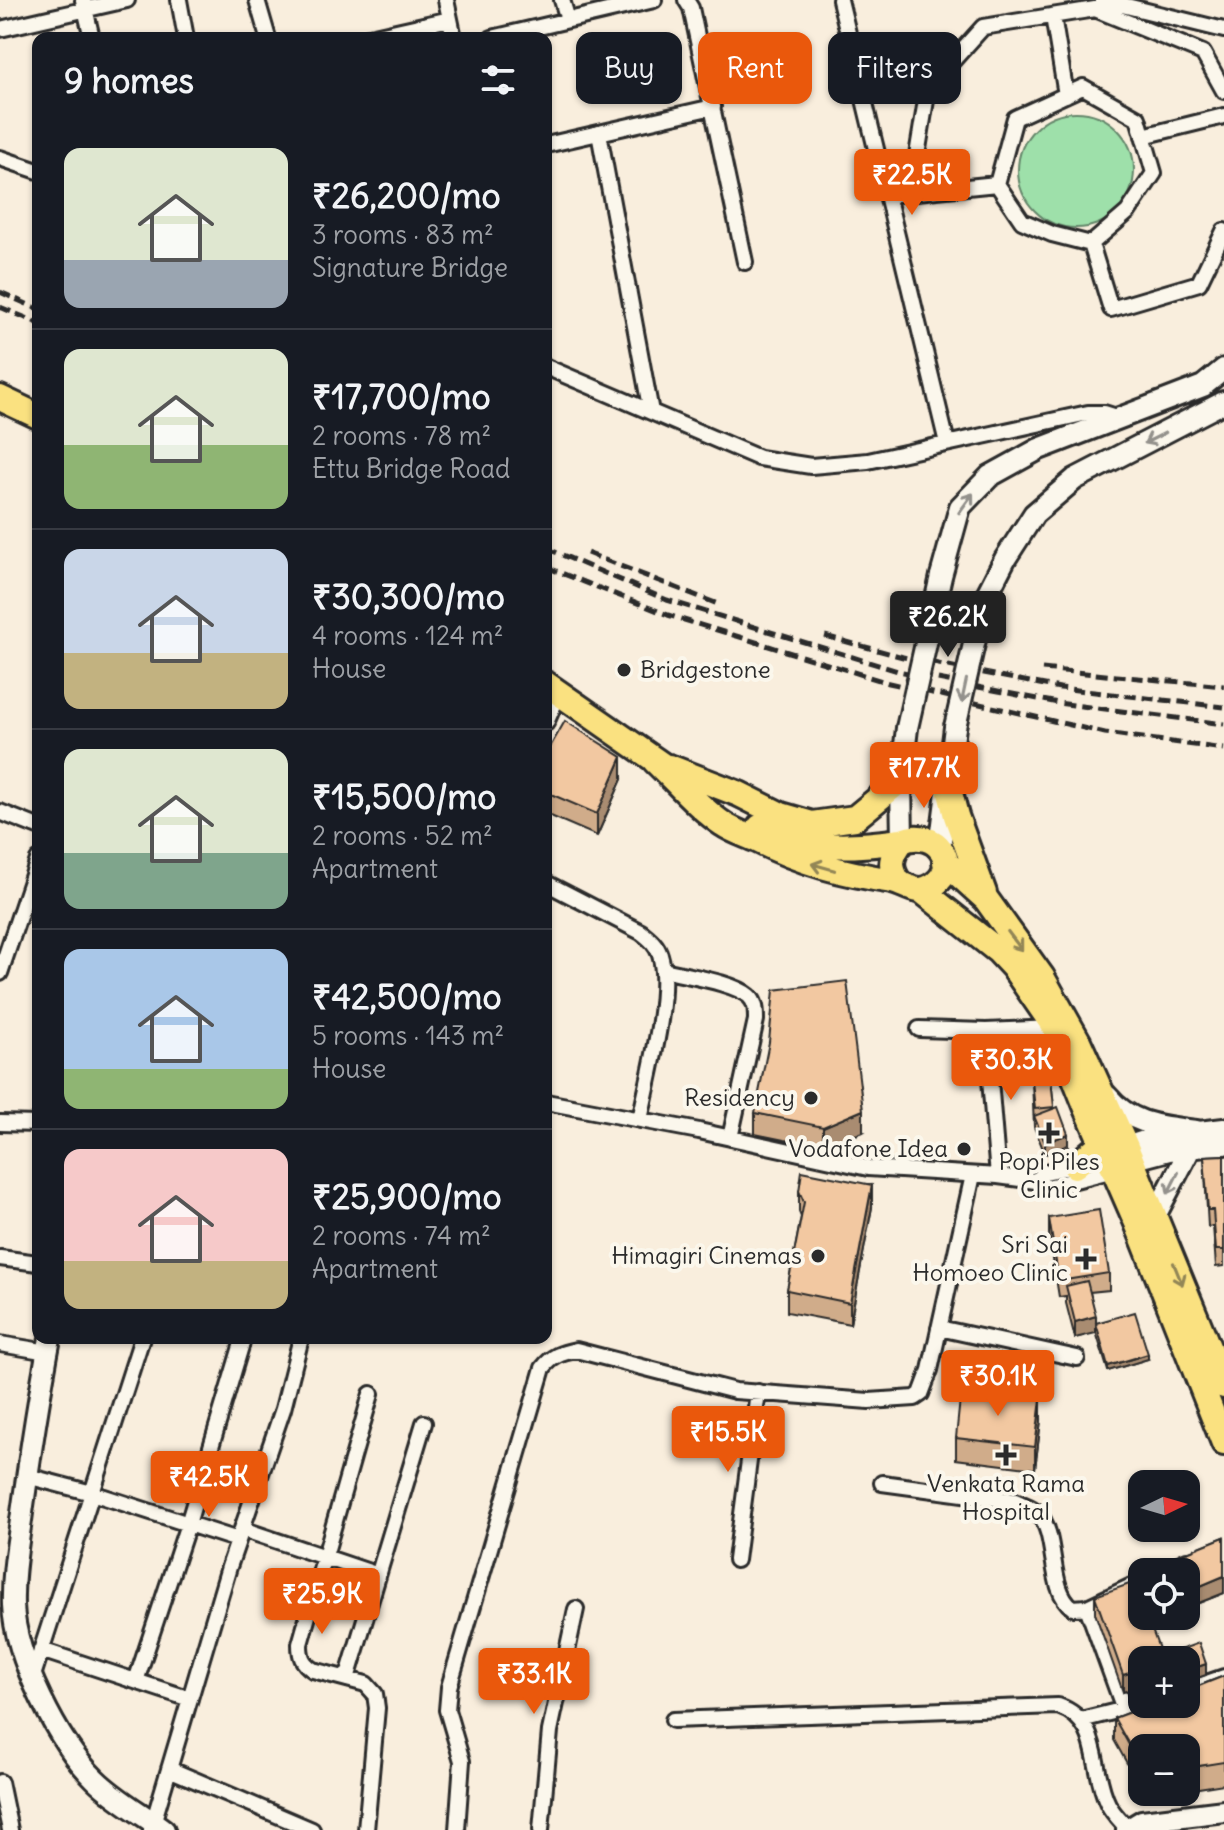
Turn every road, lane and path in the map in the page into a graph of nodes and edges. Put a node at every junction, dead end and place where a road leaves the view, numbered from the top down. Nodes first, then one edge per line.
1 (127, 0) edge
2 (179, 0) edge
3 (257, 0) edge
4 (446, 0) edge
5 (562, 0) edge
6 (654, 0) edge
7 (686, 0) edge
8 (840, 0) edge
9 (1102, 0) edge
10 (84, 4) edge
11 (1053, 16) junction
12 (450, 19) junction
13 (568, 20) junction
14 (0, 29) edge
15 (1224, 30) edge
16 (91, 32) edge
17 (185, 32) edge
18 (266, 32) edge
19 (392, 32) edge
20 (453, 32) edge
21 (517, 32) edge
22 (1224, 91) edge
23 (1066, 95) junction
24 (713, 107) junction
25 (1224, 116) edge
26 (599, 133) junction
27 (1143, 136) junction
28 (552, 144) edge
29 (0, 158) edge
30 (32, 169) edge
31 (997, 184) junction
32 (911, 192) junction
33 (887, 195) junction
34 (1224, 231) edge
35 (1091, 244) junction
36 (745, 262) dead end
37 (1224, 369) edge
38 (552, 370) edge
39 (0, 398) edge
40 (1224, 402) edge
41 (651, 412) junction
42 (32, 413) edge
43 (1122, 419) junction
44 (947, 443) junction
45 (552, 688) edge
46 (655, 761) junction
47 (901, 780) junction
48 (948, 785) junction
49 (0, 812) edge
50 (32, 825) edge
51 (909, 839) junction
52 (943, 855) junction
53 (32, 878) edge
54 (552, 886) edge
55 (910, 886) junction
56 (986, 899) junction
57 (664, 970) junction
58 (0, 973) edge
59 (1055, 1028) junction
60 (919, 1029) dead end
61 (986, 1031) junction
62 (1094, 1080) junction
63 (552, 1103) edge
64 (640, 1120) junction
65 (0, 1123) edge
66 (32, 1124) edge
67 (1224, 1129) edge
68 (730, 1138) junction
69 (1194, 1139) junction
70 (1224, 1144) edge
71 (1122, 1155) junction
72 (1075, 1166) joint
73 (973, 1175) junction
74 (998, 1176) junction
75 (1036, 1181) junction
76 (1154, 1218) junction
77 (0, 1258) edge
78 (32, 1262) edge
79 (939, 1328) junction
80 (0, 1344) edge
81 (140, 1344) edge
82 (242, 1344) edge
83 (299, 1344) edge
84 (49, 1345) edge
85 (1077, 1358) dead end
86 (1224, 1386) edge
87 (758, 1392) junction
88 (371, 1394) dead end
89 (424, 1423) dead end
90 (1224, 1443) edge
91 (27, 1476) junction
92 (882, 1483) dead end
93 (92, 1493) junction
94 (188, 1524) junction
95 (240, 1534) junction
96 (1199, 1555) edge
97 (1192, 1558) edge
98 (324, 1559) junction
99 (736, 1560) dead end
100 (378, 1575) junction
101 (1128, 1588) edge
102 (7, 1590) edge
103 (1087, 1607) junction
104 (576, 1609) dead end
105 (41, 1650) junction
106 (1224, 1677) edge
107 (32, 1679) junction
108 (347, 1679) junction
109 (136, 1681) junction
110 (1200, 1685) edge
111 (190, 1699) junction
112 (1128, 1708) edge
113 (1124, 1709) junction
114 (673, 1720) dead end
115 (1081, 1720) junction
116 (169, 1769) junction
117 (0, 1782) edge
118 (1224, 1811) edge
119 (156, 1827) edge
120 (10, 1830) edge
121 (312, 1830) edge
122 (366, 1830) edge
123 (457, 1830) edge
124 (541, 1830) edge
125 (1128, 1830) edge

1 - 10 street
2 - 17 street
3 - 18 street
4 - 12 street
5 - 13 street
6 - 13 street
7 - 24 street
8 - 33 street
9 - 15 street
10 - 14 street
10 - 16 street
11 - 22 street
11 - 23 street
11 - 32 street
12 - 19 street
12 - 20 street
13 - 21 street
23 - 27 street
23 - 31 street
24 - 26 street
24 - 36 street
25 - 27 street
26 - 28 street
26 - 41 street
27 - 35 street
29 - 30 street
31 - 32 street
31 - 35 street
32 - 33 street
33 - 44 street
34 - 35 street
37 - 43 street
38 - 41 street
39 - 42 main road
40 -> 48 street, bridge
41 - 44 street
43 - 44 street
47 -> 43 street, bridge
45 - 46 main road
46 - 47 main road
46 - 51 main road
55 -> 46 main road
47 - 51 street
48 - 52 street
48 - 56 main road
49 - 50 street
51 - 52 main road
51 - 55 main road
52 - 55 main road
52 - 56 main road
53 - 58 street
54 - 57 street
55 - 59 main road
56 -> 62 main road
57 - 64 street
57 - 68 street
59 - 61 street
59 - 71 main road
60 - 61 street
61 - 74 street
62 - 69 street
62 - 71 main road
63 - 64 street
64 - 68 street
65 - 66 street
67 - 69 street
68 - 73 street
69 - 70 street
69 - 71 street
69 -> 76 street
71 - 72 main road
71 - 75 street
71 - 76 main road
71 - 90 main road
72 - 75 street
73 - 74 street
73 - 79 street
74 - 75 street
76 -> 86 main road
77 - 78 street
79 - 85 street
79 - 87 street
80 - 84 street
81 - 93 street
82 - 94 street
83 - 95 street
84 - 91 street
87 - 99 street
87 - 123 street
88 - 98 street
89 - 100 street
91 - 93 street
91 - 102 street
92 - 103 street
93 - 94 street
93 - 105 street
94 - 95 street
94 - 109 street
95 - 98 street
95 - 111 street
96 - 97 street
98 - 100 street
98 - 108 street
100 - 108 street
101 - 103 street
102 - 107 street
103 - 113 street
104 - 124 street
105 - 107 street
105 - 109 street
106 - 110 street
107 - 119 street
108 - 122 street
109 - 111 street
111 - 116 street
112 - 113 street
113 - 115 street
114 - 115 street
115 - 125 street
116 - 119 street
116 - 121 street
117 - 120 street
118 - 125 street

